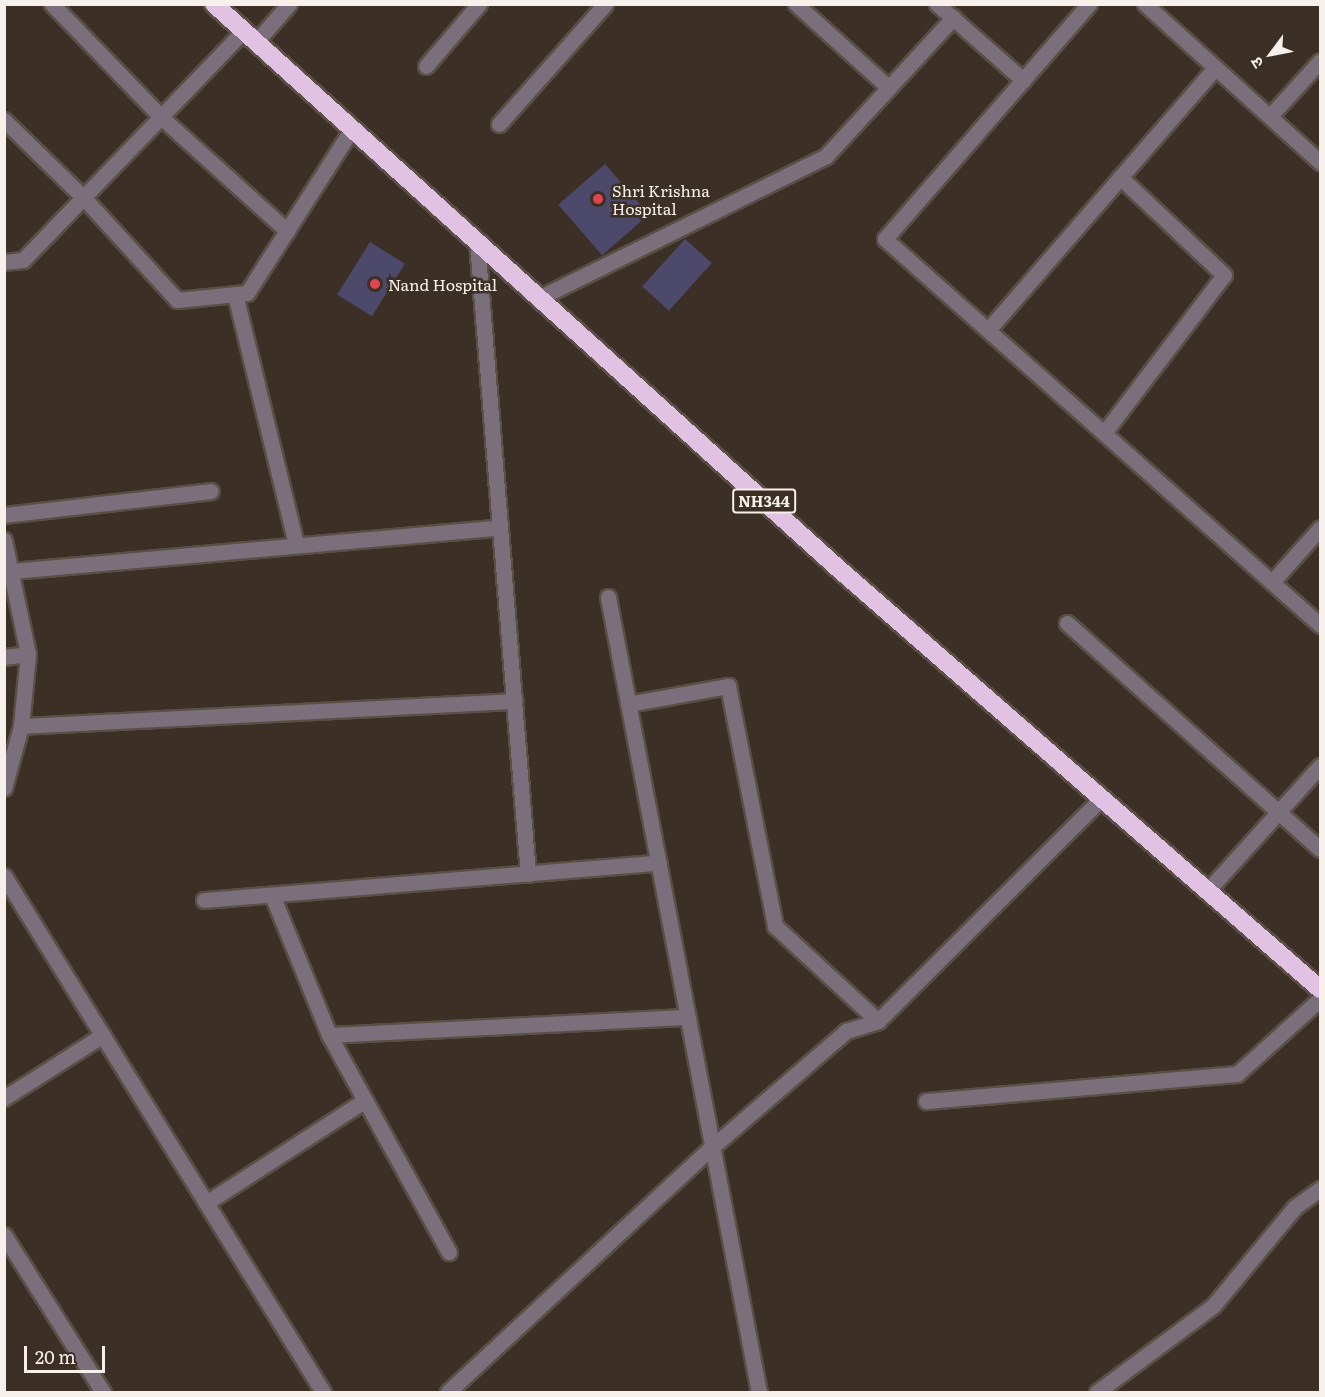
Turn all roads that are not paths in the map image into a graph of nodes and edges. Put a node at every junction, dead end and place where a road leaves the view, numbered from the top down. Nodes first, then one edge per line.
1 (52, 4) edge
2 (214, 4) edge
3 (289, 4) edge
4 (479, 4) edge
5 (605, 4) edge
6 (796, 4) edge
7 (937, 4) edge
8 (1089, 4) edge
9 (1144, 4) edge
10 (953, 18) junction
11 (250, 36) junction
12 (1320, 61) edge
13 (426, 66) dead end
14 (1215, 68) junction
15 (1023, 81) junction
16 (889, 88) junction
17 (1270, 116) junction
18 (160, 117) junction
19 (4, 120) edge
20 (499, 124) dead end
21 (352, 129) junction
22 (1320, 162) edge
23 (1120, 177) junction
24 (83, 197) junction
25 (287, 231) junction
26 (477, 242) junction
27 (4, 262) edge
28 (235, 294) junction
29 (539, 298) junction
30 (988, 330) junction
31 (1104, 433) junction
32 (211, 491) dead end
33 (4, 515) edge
34 (500, 526) junction
35 (1320, 528) edge
36 (4, 540) edge
37 (296, 546) junction
38 (11, 572) junction
39 (1272, 582) junction
40 (608, 597) dead end
41 (1067, 623) dead end
42 (1320, 625) edge
43 (28, 654) junction
44 (4, 657) edge
45 (514, 700) junction
46 (628, 704) junction
47 (21, 726) junction
48 (1320, 766) edge
49 (4, 788) edge
50 (1102, 798) junction
51 (1279, 812) junction
52 (1320, 849) edge
53 (658, 863) junction
54 (528, 874) junction
55 (4, 876) edge
56 (1208, 890) junction
57 (272, 895) junction
58 (204, 900) dead end
59 (1320, 989) edge
60 (1320, 999) edge
61 (687, 1017) junction
62 (878, 1021) junction
63 (103, 1035) junction
64 (329, 1035) junction
65 (4, 1098) edge
66 (365, 1100) junction
67 (926, 1101) dead end
68 (711, 1148) junction
69 (1320, 1189) edge
70 (206, 1203) junction
71 (4, 1235) edge
72 (449, 1252) dead end
73 (10, 1257) edge
74 (103, 1392) edge
75 (323, 1392) edge
76 (448, 1392) edge
77 (759, 1392) edge
78 (1097, 1392) edge

1 - 18 street
2 - 11 highway, NH344
3 - 11 street
4 - 13 street
5 - 20 street
6 - 16 street
7 - 10 street
8 - 15 street
9 - 14 street
10 - 15 street
10 - 16 street
11 - 18 street
11 - 21 highway, NH344
12 - 17 street
14 - 17 street
14 - 23 street
15 - 30 street
16 - 29 street
17 - 22 street
18 - 24 street
18 - 25 street
19 - 24 street
21 - 25 street
21 - 26 highway, NH344
23 - 30 street
23 - 31 street
24 - 27 street
24 - 28 street
25 - 28 street
26 - 29 highway, NH344
26 - 34 street
28 - 37 street
29 - 50 highway, NH344
30 - 31 street
31 - 39 street
32 - 33 street
34 - 37 street
34 - 45 street
35 - 39 street
36 - 38 street
37 - 38 street
38 - 43 street
39 - 42 street
40 - 46 street
41 - 51 street
43 - 44 street
43 - 47 street
45 - 47 street
45 - 54 street
46 - 53 street
46 - 62 street
47 - 49 street
48 - 51 street
50 - 56 highway, NH344
50 - 62 street
51 - 52 street
51 - 56 street
53 - 54 street
53 - 61 street
54 - 57 street
55 - 63 street
56 - 59 highway, NH344
57 - 58 street
57 - 64 street
60 - 67 street
61 - 64 street
61 - 68 street
62 - 68 street
63 - 65 street
63 - 70 street
64 - 66 street
66 - 70 street
66 - 72 street
68 - 76 street
68 - 77 street
69 - 78 street
70 - 75 street
71 - 73 street
73 - 74 street

